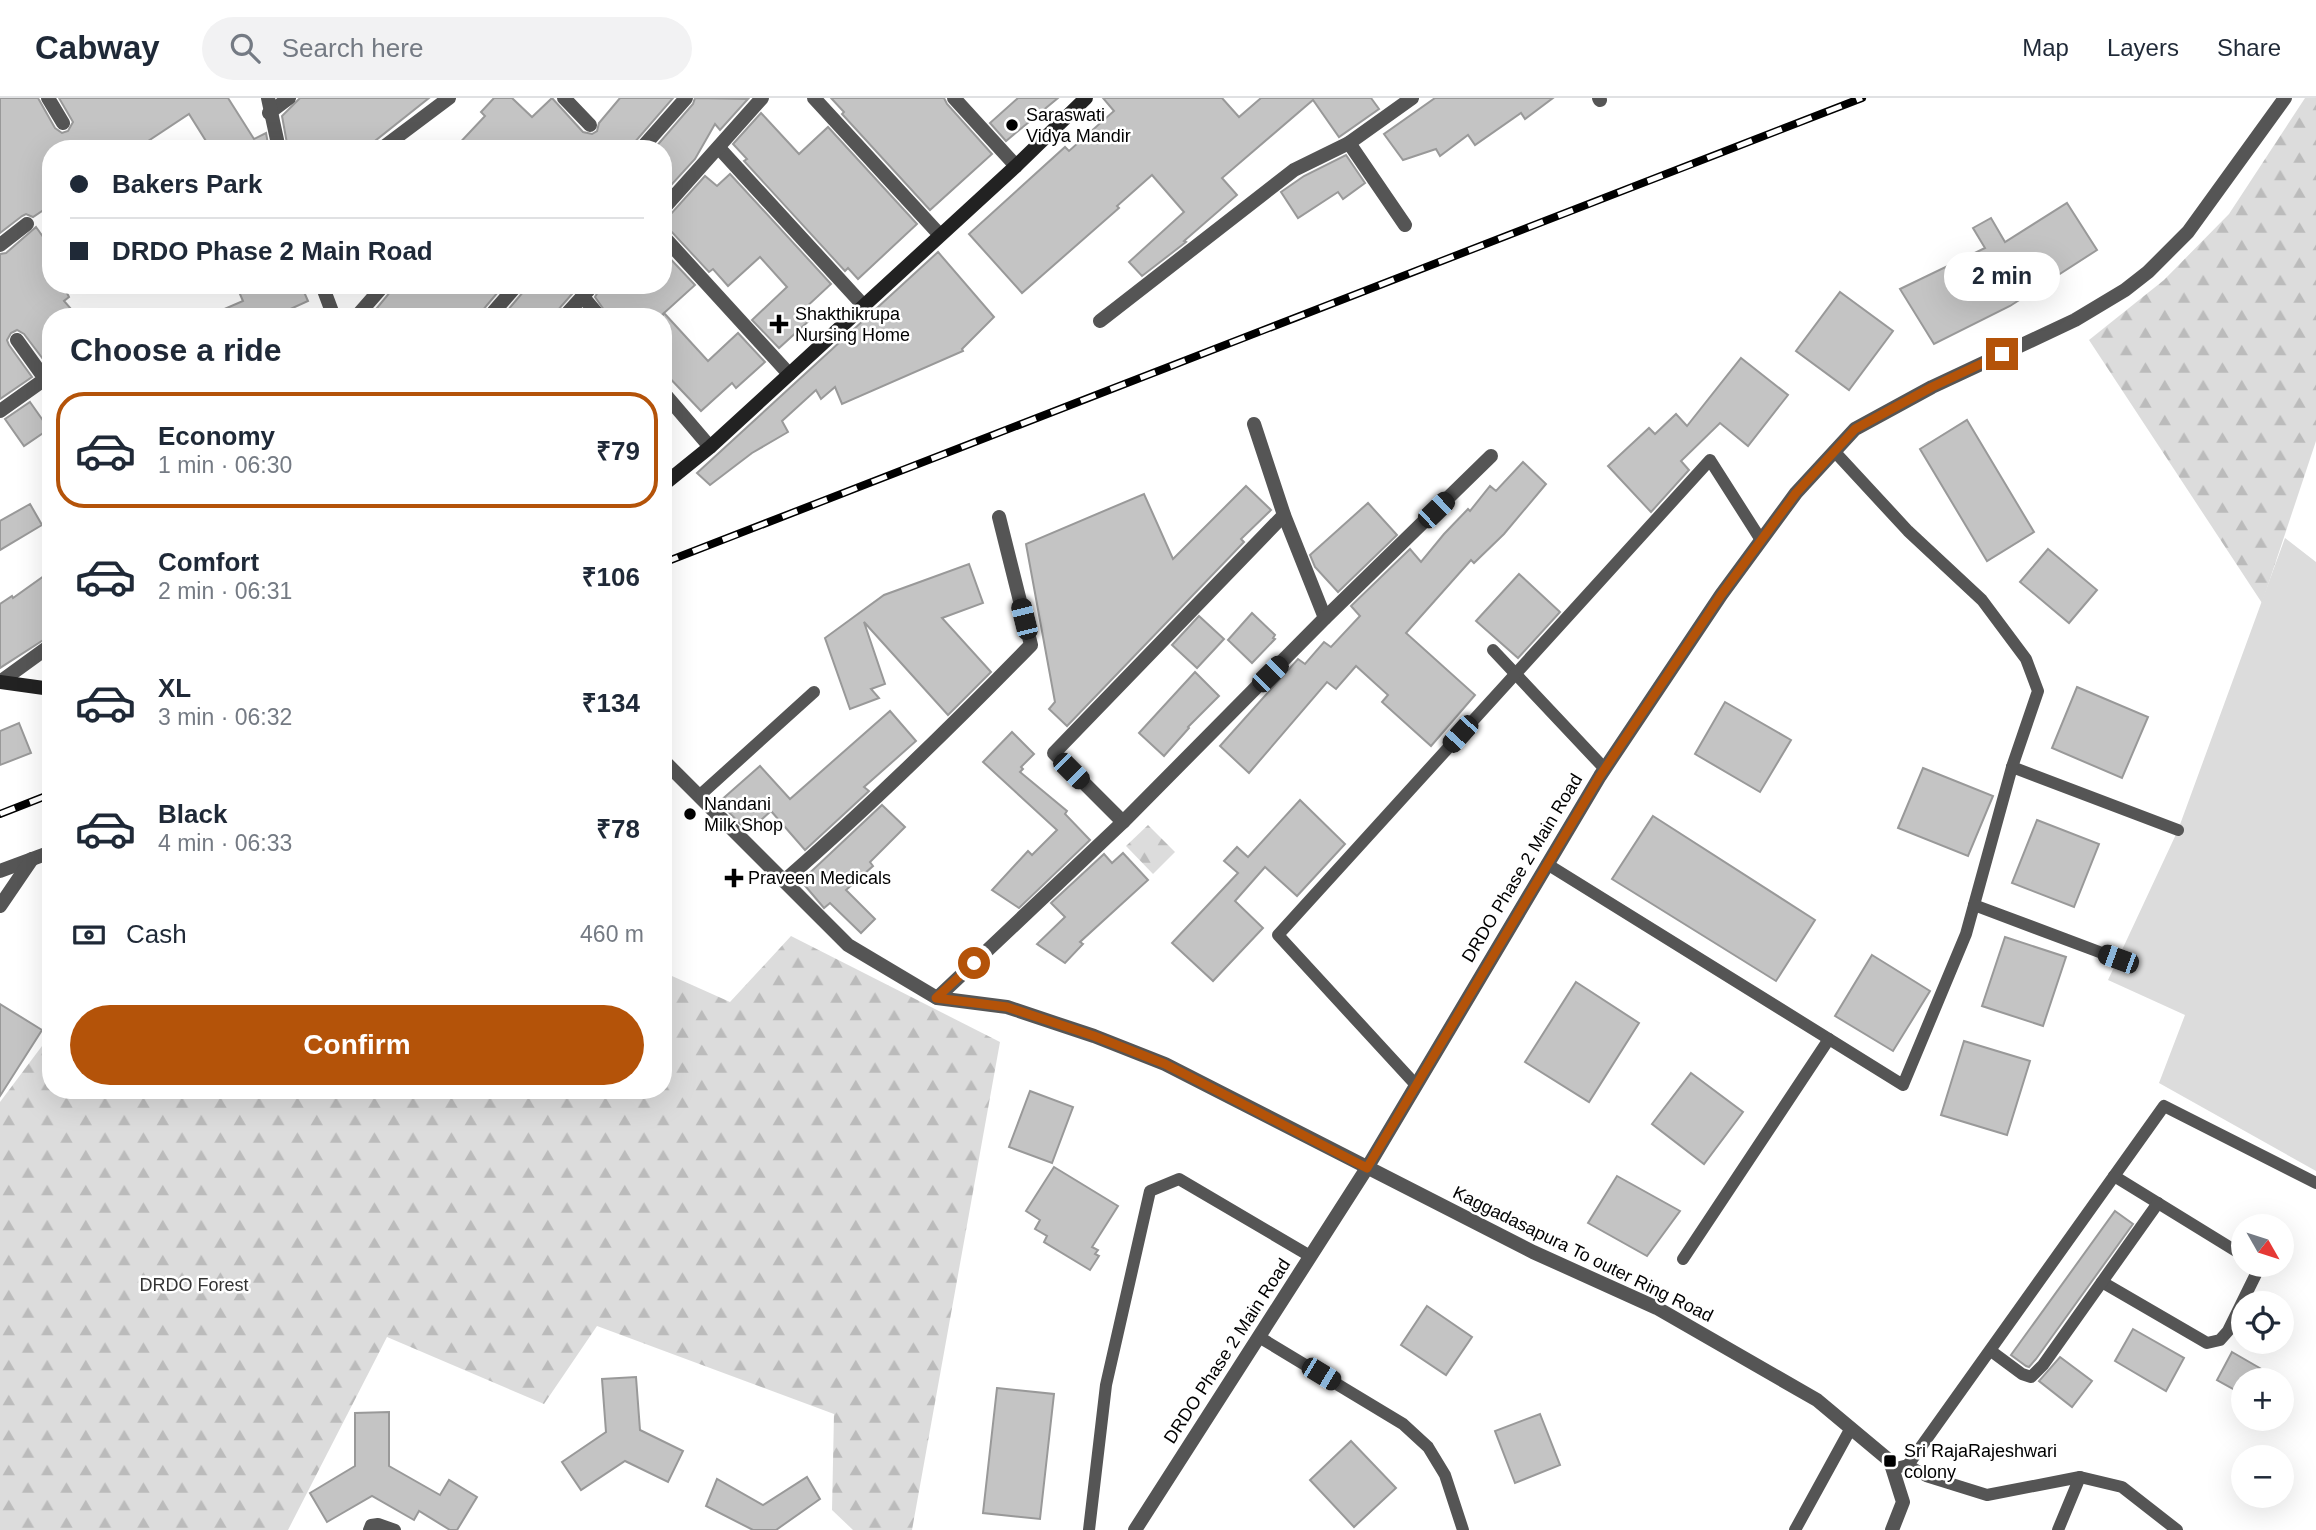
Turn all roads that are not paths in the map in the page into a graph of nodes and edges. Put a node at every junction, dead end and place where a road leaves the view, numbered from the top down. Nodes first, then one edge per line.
1 (48, 98) edge
2 (289, 98) edge
3 (449, 98) edge
4 (564, 98) edge
5 (687, 98) edge
6 (762, 98) edge
7 (814, 98) edge
8 (954, 98) edge
9 (1412, 98) edge
10 (2285, 98) edge
11 (1083, 99) edge
12 (268, 106) edge
13 (63, 123) dead end
14 (590, 125) dead end
15 (277, 140) edge
16 (393, 140) edge
17 (649, 140) edge
18 (1349, 143) junction
19 (719, 148) junction
20 (1016, 166) junction
21 (672, 199) edge
22 (27, 224) dead end
23 (1405, 225) dead end
24 (939, 234) junction
25 (0, 245) edge
26 (672, 246) edge
27 (376, 294) edge
28 (509, 294) edge
29 (586, 294) edge
30 (583, 297) junction
31 (863, 305) junction
32 (364, 308) edge
33 (497, 308) edge
34 (573, 308) edge
35 (592, 308) edge
36 (1100, 321) dead end
37 (17, 340) dead end
38 (789, 374) junction
39 (42, 375) edge
40 (42, 381) edge
41 (672, 403) edge
42 (0, 411) edge
43 (1254, 424) dead end
44 (710, 447) junction
45 (1835, 451) junction
46 (1491, 456) dead end
47 (672, 478) edge
48 (1284, 515) junction
49 (999, 517) dead end
50 (1762, 540) junction
51 (1325, 618) junction
52 (1493, 650) dead end
53 (42, 652) edge
54 (1515, 674) junction
55 (0, 682) edge
56 (42, 688) edge
57 (814, 692) dead end
58 (2012, 767) junction
59 (672, 769) edge
60 (1605, 769) junction
61 (699, 796) junction
62 (1123, 822) junction
63 (2178, 830) dead end
64 (42, 855) edge
65 (32, 859) junction
66 (1547, 864) junction
67 (0, 871) edge
68 (784, 881) junction
69 (1974, 905) junction
70 (0, 906) edge
71 (2118, 959) dead end
72 (936, 998) junction
73 (1829, 1039) junction
74 (1416, 1086) junction
75 (1367, 1168) junction
76 (2114, 1176) junction
77 (2316, 1184) edge
78 (2158, 1203) junction
79 (2231, 1248) edge
80 (1310, 1256) junction
81 (1683, 1259) dead end
82 (2254, 1278) edge
83 (2102, 1282) junction
84 (1259, 1337) junction
85 (1990, 1351) junction
86 (1851, 1428) junction
87 (1908, 1465) junction
88 (1892, 1468) junction
89 (2080, 1477) junction
90 (369, 1530) edge
91 (395, 1530) edge
92 (1089, 1530) edge
93 (1135, 1530) edge
94 (1463, 1530) edge
95 (1795, 1530) edge
96 (1892, 1530) edge
97 (2058, 1530) edge
98 (2177, 1530) edge

1 - 13 street
2 - 12 street
3 - 16 street
4 - 14 street
5 - 17 street
6 - 19 street
7 - 24 street
8 - 20 street
9 - 18 street
10 - 45 street, DRDO Phase 2 Main Road
11 - 20 main road
12 - 15 street
18 - 23 street
18 - 36 street
19 - 21 street
19 - 31 street
20 - 24 main road
22 - 25 street
24 - 31 main road
26 - 38 street
27 - 32 street
28 - 33 street
29 - 30 street
30 - 34 street
30 - 35 street
31 - 38 main road
37 - 39 street
38 - 44 main road
40 - 42 street
41 - 44 street
43 - 48 street
44 - 47 main road
45 - 50 street, DRDO Phase 2 Main Road
45 - 58 lane
46 - 51 street
48 - 51 street
48 - 62 street
49 - 68 street
50 - 54 lane
50 - 60 street, DRDO Phase 2 Main Road
51 - 62 street
52 - 54 lane
53 - 55 street
54 - 60 lane
54 - 74 lane
55 - 56 main road
57 - 61 lane
58 - 63 lane
58 - 69 lane
59 - 61 street
60 - 66 street, DRDO Phase 2 Main Road
61 - 68 street
62 - 72 street
64 - 65 street
65 - 67 street
65 - 70 street
66 - 73 lane
66 - 74 street, DRDO Phase 2 Main Road
68 - 72 street
69 - 71 lane
69 - 73 lane
72 - 75 street, Kaggadasapura To outer Ring Road
73 - 81 lane
74 - 75 street, DRDO Phase 2 Main Road
75 - 80 street, DRDO Phase 2 Main Road
75 - 86 street, Kaggadasapura To outer Ring Road
76 - 77 lane
76 - 78 lane
76 - 85 lane
78 - 79 lane
78 - 83 lane
80 - 84 street, DRDO Phase 2 Main Road
80 - 92 lane
82 - 83 lane
83 - 85 lane
84 - 93 street, DRDO Phase 2 Main Road
84 - 94 lane
85 - 87 lane
86 - 88 street, Kaggadasapura To outer Ring Road
86 - 95 lane
87 - 88 lane
87 - 89 lane
88 - 96 street, Kaggadasapura To outer Ring Road
89 - 97 lane
89 - 98 lane
90 - 91 lane

